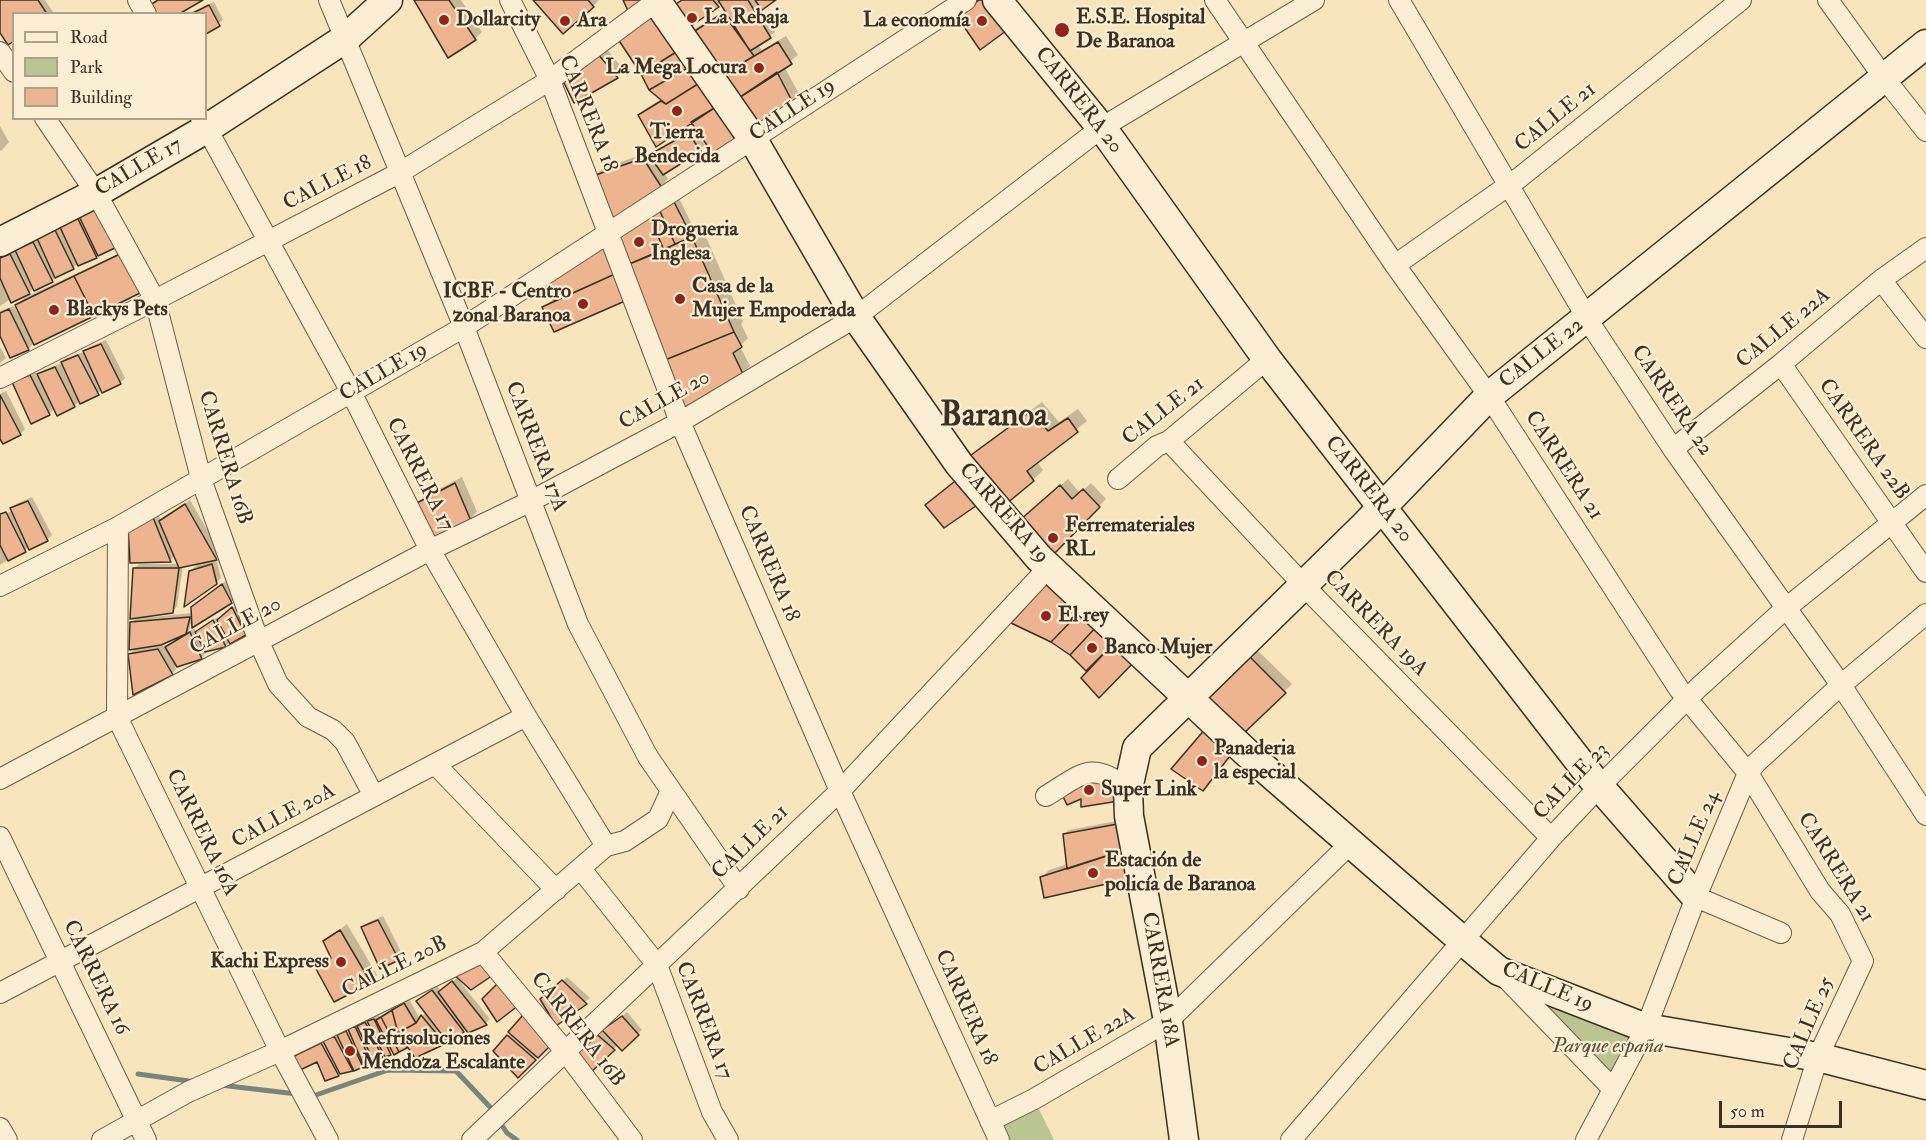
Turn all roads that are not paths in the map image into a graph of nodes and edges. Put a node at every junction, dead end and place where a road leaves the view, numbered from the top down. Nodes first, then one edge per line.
1 (329, 0) edge
2 (387, 0) edge
3 (510, 0) edge
4 (657, 0) edge
5 (966, 0) edge
6 (997, 0) edge
7 (1215, 0) edge
8 (1314, 0) edge
9 (1399, 0) edge
10 (1741, 0) edge
11 (1828, 0) edge
12 (346, 39) junction
13 (1245, 42) junction
14 (1926, 44) edge
15 (0, 52) edge
16 (12, 69) edge
17 (1885, 78) junction
18 (550, 80) junction
19 (46, 120) edge
20 (204, 124) edge
21 (1101, 128) junction
22 (1926, 131) edge
23 (752, 138) junction
24 (399, 173) junction
25 (1508, 186) junction
26 (96, 193) junction
27 (608, 233) junction
28 (268, 241) junction
29 (0, 242) edge
30 (1926, 248) edge
31 (1395, 265) junction
32 (1881, 280) junction
33 (155, 300) junction
34 (856, 317) junction
35 (1587, 319) junction
36 (464, 327) junction
37 (1926, 338) edge
38 (1268, 359) junction
39 (1781, 364) junction
40 (0, 378) edge
41 (351, 392) junction
42 (1490, 396) junction
43 (680, 422) junction
44 (1168, 441) junction
45 (1673, 449) junction
46 (201, 478) junction
47 (1118, 479) dead end
48 (1926, 495) edge
49 (529, 502) junction
50 (1382, 507) junction
51 (1892, 523) junction
52 (118, 527) junction
53 (430, 550) junction
54 (1048, 567) junction
55 (1926, 572) edge
56 (1303, 584) junction
57 (0, 586) edge
58 (1785, 609) junction
59 (1926, 614) edge
60 (260, 642) junction
61 (1841, 685) junction
62 (1188, 698) junction
63 (1686, 700) junction
64 (526, 716) junction
65 (117, 717) junction
66 (435, 764) junction
67 (1748, 773) junction
68 (0, 779) edge
69 (1599, 788) junction
70 (1128, 789) junction
71 (671, 791) junction
72 (840, 791) junction
73 (375, 796) junction
74 (1046, 796) dead end
75 (1926, 815) edge
76 (0, 837) edge
77 (1551, 838) junction
78 (1351, 843) junction
79 (606, 846) junction
80 (581, 869) junction
81 (202, 887) junction
82 (739, 889) junction
83 (556, 890) junction
84 (1696, 897) junction
85 (1781, 933) dead end
86 (1463, 941) junction
87 (483, 952) junction
88 (61, 961) junction
89 (1863, 961) joint
90 (657, 965) junction
91 (1499, 971) junction
92 (0, 993) edge
93 (1168, 1021) junction
94 (1646, 1028) junction
95 (280, 1051) junction
96 (565, 1051) junction
97 (1818, 1057) junction
98 (1926, 1085) edge
99 (1613, 1089) junction
100 (136, 1120) junction
101 (990, 1121) junction
102 (0, 1128) edge
103 (8, 1140) edge
104 (102, 1140) edge
105 (146, 1140) edge
106 (328, 1140) edge
107 (472, 1140) edge
108 (632, 1140) edge
109 (728, 1140) edge
110 (999, 1140) edge
111 (1184, 1140) edge
112 (1291, 1140) edge
113 (1586, 1140) edge
114 (1792, 1140) edge

1 - 12 street, CARRERA 17A
2 - 12 street, CALLE 17
3 - 18 street, CARRERA 18
4 - 18 street, CALLE 18
4 - 23 street, CARRERA 19
5 - 23 street, CALLE 19
6 - 21 street, CARRERA 20
7 - 13 street, CARRERA 21
8 - 13 street, CALLE 20
9 - 25 street, CARRERA 22
10 - 25 street, CALLE 21
11 - 17 street
12 - 20 street, CALLE 17
12 - 24 street, CARRERA 17A
13 - 21 street, CALLE 20
13 - 31 street, CARRERA 21
14 - 17 street, CALLE 22
15 - 16 street
17 - 22 street
17 - 35 street, CALLE 22
18 - 24 street, CALLE 18
18 - 27 street, CARRERA 18
19 - 26 street, CARRERA 16B
20 - 26 street, CALLE 17
20 - 28 street, CARRERA 17
21 - 34 street, CALLE 20
21 - 38 street, CARRERA 20
23 - 27 street, CALLE 19
23 - 34 street, CARRERA 19
24 - 28 street, CALLE 18
24 - 36 street, CARRERA 17A
25 - 31 street, CALLE 21
25 - 35 street, CARRERA 22
26 - 29 street, CALLE 17
26 - 33 street, CARRERA 16B
27 - 36 street, CALLE 19
27 - 43 street, CARRERA 18
28 - 33 street, CALLE 18
28 - 41 street, CARRERA 17
30 - 32 street, CALLE 22A
31 - 42 street, CARRERA 21
32 - 37 street
32 - 39 street, CALLE 22A
33 - 40 street, CALLE 18
33 - 46 street, CARRERA 16B
34 - 43 street, CALLE 20
34 - 54 street, CARRERA 19
35 - 42 street, CALLE 22
35 - 45 street, CARRERA 22
36 - 41 street, CALLE 19
36 - 49 street, CARRERA 17A
38 - 44 street, CALLE 21
38 - 50 street, CARRERA 20
39 - 45 street, CALLE 22A
39 - 51 street, CARRERA 22B
41 - 46 street, CALLE 19
41 - 53 street, CARRERA 17
42 - 50 street, CALLE 22
42 - 63 street, CARRERA 21
43 - 49 street, CALLE 20
43 - 72 street, CARRERA 18
44 - 47 street, CALLE 21
44 - 56 street, CARRERA 19A
45 - 58 street, CARRERA 22
46 - 52 street, CALLE 19
46 - 60 street, CARRERA 16B
48 - 51 street, CALLE 23
49 - 53 street, CALLE 20
49 - 71 street, CARRERA 17A
50 - 56 street, CALLE 22
50 - 69 street, CARRERA 20
51 - 55 street, CARRERA 22B
51 - 58 street, CALLE 23
52 - 57 street, CALLE 19
52 - 65 street, CARRERA 16A
53 - 60 street, CALLE 20
53 - 64 street, CARRERA 17
54 - 62 street, CARRERA 19
54 - 72 street, CALLE 21
56 - 62 street, CALLE 22
56 - 77 street, CARRERA 19A
58 - 61 street, CARRERA 22
58 - 63 street, CALLE 23
59 - 61 street, CALLE 24
60 - 65 street, CALLE 20
60 - 73 street, CARRERA 16B
61 - 67 street, CALLE 24
61 - 75 street, CARRERA 22
62 - 70 street, CARRERA 18A
62 - 78 street, CALLE 19
63 - 67 street, CARRERA 21
63 - 69 street, CALLE 23
64 - 66 street, CALLE 20A
64 - 79 street, CARRERA 17
65 - 68 street, CALLE 20
65 - 81 street, CARRERA 16A
66 - 73 street, CALLE 20A
66 - 83 street
67 - 84 street, CALLE 24
67 - 89 street, CARRERA 21
69 - 77 street, CALLE 23
69 - 84 street, CARRERA 20
70 - 74 street
70 - 93 street, CARRERA 18A
71 - 79 street, CALLE 20B
71 - 82 street, CARRERA 17A
72 - 82 street, CALLE 21
72 - 101 street, CARRERA 18
73 - 81 street, CALLE 20A
76 - 88 street, CARRERA 16
77 - 86 street, CALLE 23
78 - 86 street, CALLE 19
78 - 93 street, CALLE 22A
79 - 80 street, CALLE 20B
80 - 83 street, CALLE 20B
80 - 90 street, CARRERA 17
81 - 88 street, CALLE 20A
81 - 95 street, CARRERA 16A
82 - 90 street, CALLE 21
83 - 87 street, CALLE 20B
84 - 85 street, CARRERA 20
84 - 94 street, CALLE 24
86 - 91 street, CALLE 19
86 - 112 street, CALLE 23
87 - 95 street, CALLE 20B
87 - 96 street, CARRERA 16B
88 - 92 street, CALLE 20A
88 - 100 street, CARRERA 16
89 - 97 street, CALLE 25
90 - 96 street, CALLE 21
90 - 109 street, CARRERA 17
91 - 94 street, CALLE 19
91 - 99 street
93 - 101 street, CALLE 22A
93 - 111 street, CARRERA 18A
94 - 97 street, CALLE 19
94 - 99 street, CALLE 24
95 - 100 street, CALLE 20B
95 - 106 street, CARRERA 16A
96 - 107 street, CALLE 21
96 - 108 street, CARRERA 16B
97 - 98 street, CALLE 19
97 - 114 street, CALLE 25
99 - 113 street, CALLE 24
100 - 104 street, CALLE 20B
100 - 105 street, CARRERA 16
101 - 110 street, CARRERA 18
102 - 103 street

